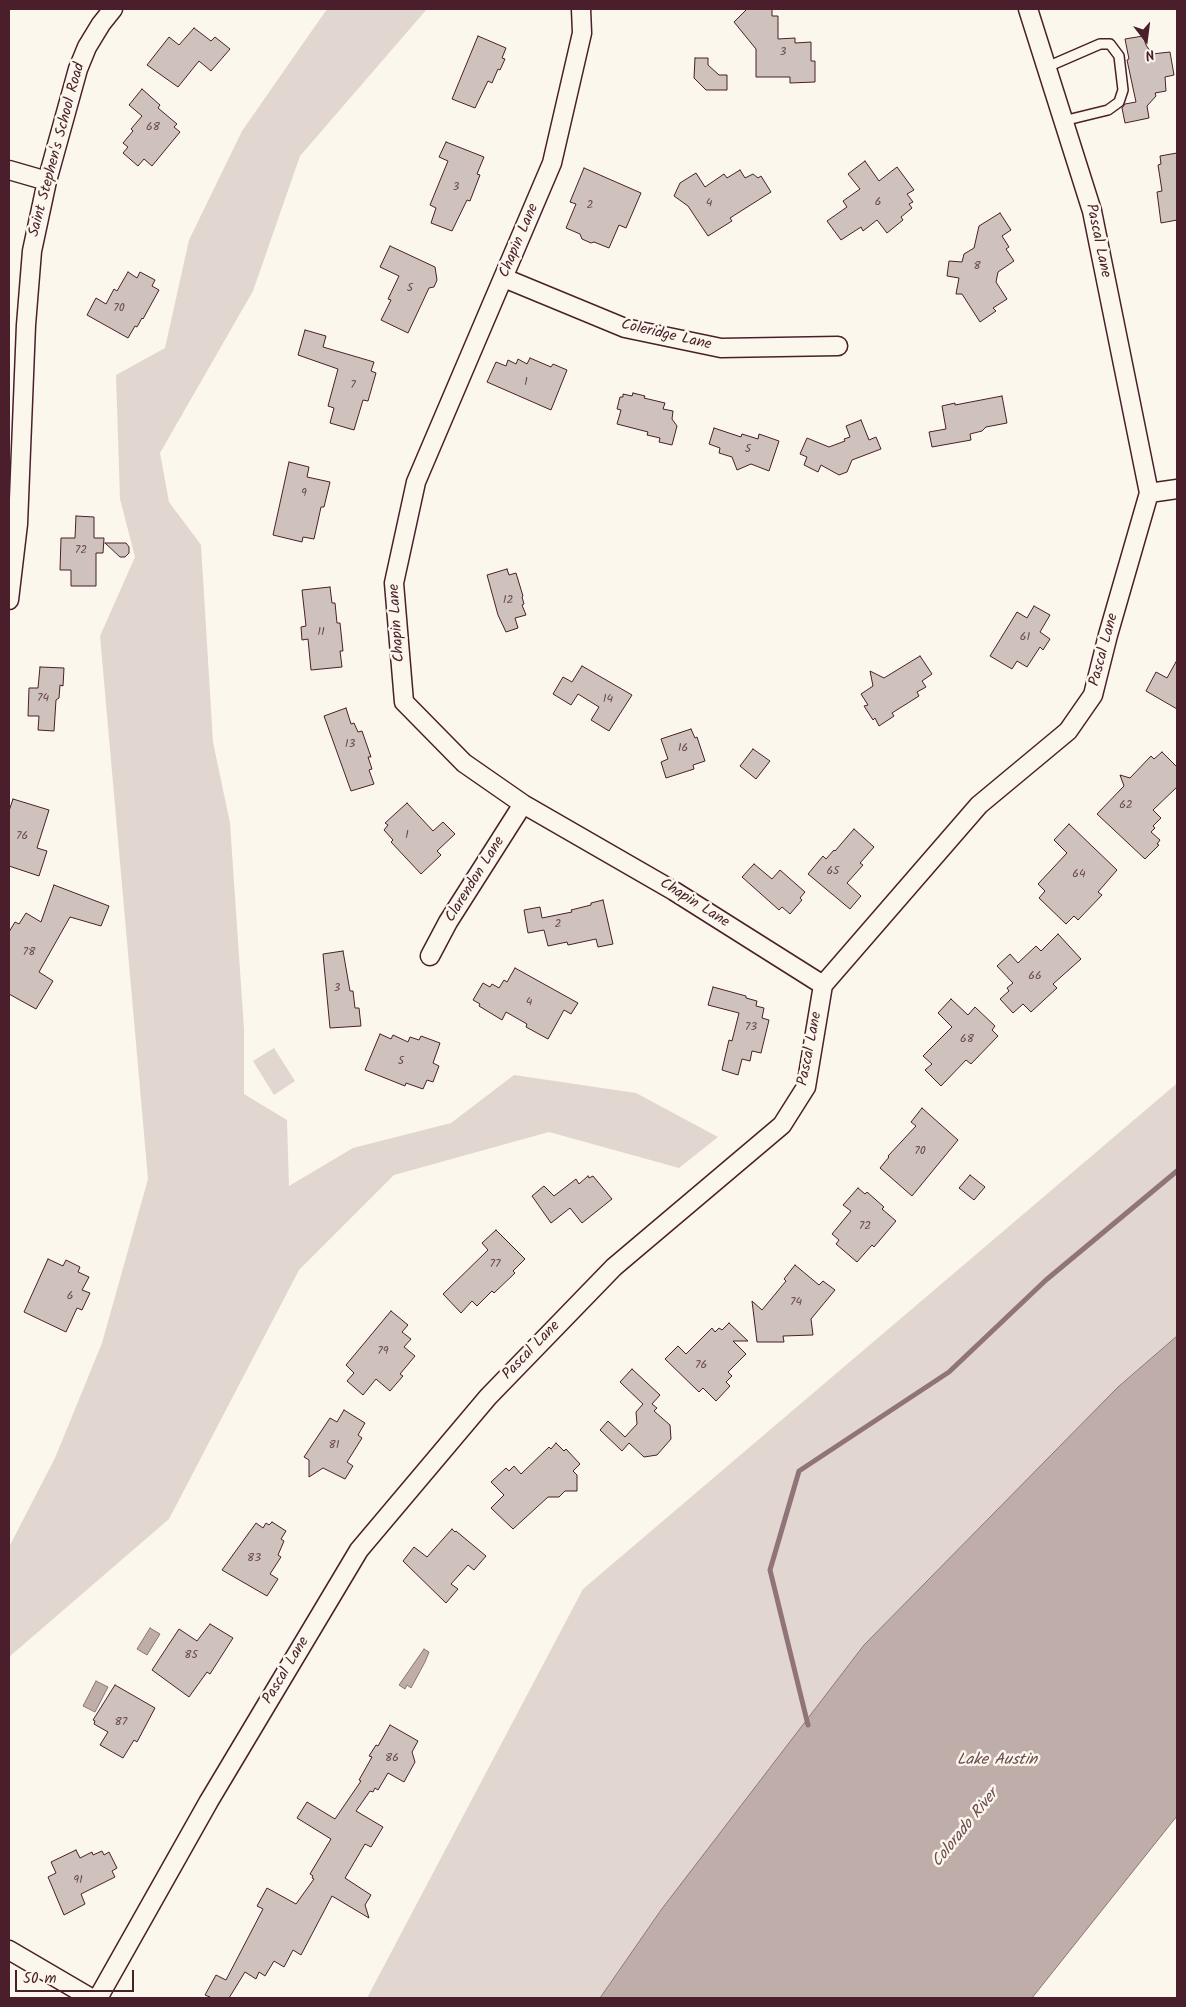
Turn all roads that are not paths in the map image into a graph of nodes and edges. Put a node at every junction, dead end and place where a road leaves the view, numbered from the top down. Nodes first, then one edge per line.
1 (113, 9) edge
2 (581, 9) edge
3 (1028, 9) edge
4 (1047, 68) junction
5 (1063, 121) junction
6 (9, 170) edge
7 (47, 181) junction
8 (504, 278) junction
9 (838, 346) dead end
10 (1177, 489) edge
11 (1149, 493) junction
12 (9, 600) edge
13 (523, 804) junction
14 (430, 956) dead end
15 (823, 985) junction
16 (9, 1950) edge
17 (91, 1998) edge
18 (98, 1998) edge

1 - 7 street, Saint Stephen's School Road
2 - 8 street, Chapin Lane
3 - 4 street, Pascal Lane
4 - 5 street, Pascal Lane
4 - 5 lane
5 - 11 street, Pascal Lane
6 - 7 street
7 - 12 street, Saint Stephen's School Road
8 - 9 street, Coleridge Lane
8 - 13 street, Chapin Lane
10 - 11 street
11 - 15 street, Pascal Lane
13 - 14 street, Clarendon Lane
13 - 15 street, Chapin Lane
15 - 18 street, Pascal Lane
16 - 17 street

